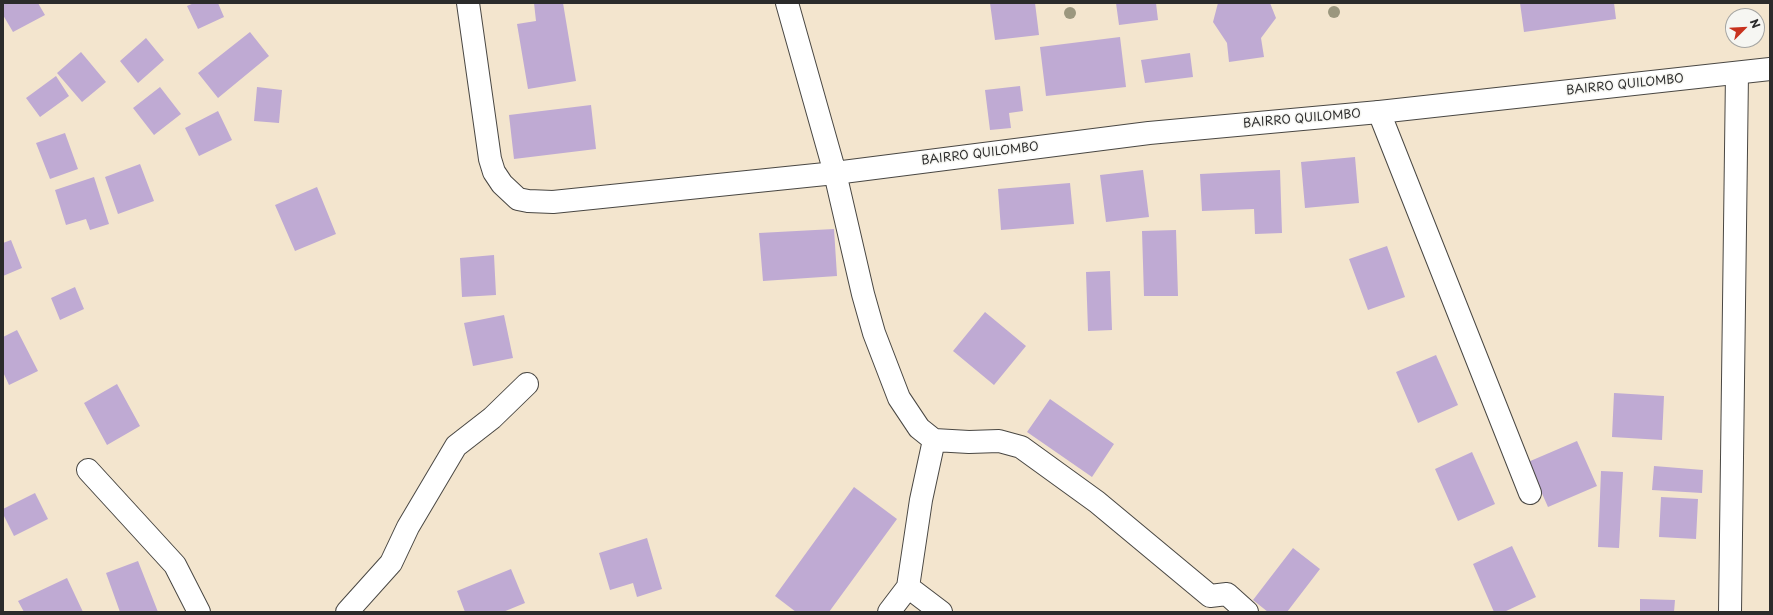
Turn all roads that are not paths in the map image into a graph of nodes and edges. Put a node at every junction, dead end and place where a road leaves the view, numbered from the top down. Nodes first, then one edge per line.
1 (468, 3) edge
2 (787, 3) edge
3 (1770, 69) edge
4 (1737, 73) junction
5 (1379, 112) junction
6 (836, 173) junction
7 (527, 384) dead end
8 (934, 440) junction
9 (88, 470) dead end
10 (1530, 493) dead end
11 (908, 587) junction
12 (199, 612) edge
13 (347, 612) edge
14 (889, 612) edge
15 (941, 612) edge
16 (1247, 612) edge
17 (1730, 612) edge

1 - 6 street, BAIRRO QUILOMBO
2 - 6 street
3 - 4 street, BAIRRO QUILOMBO
4 - 5 street, BAIRRO QUILOMBO
4 - 17 street
5 - 6 street, BAIRRO QUILOMBO
5 - 10 street
6 - 8 street
7 - 13 street
8 - 11 street
8 - 16 street
9 - 12 street
11 - 14 street
11 - 15 street

